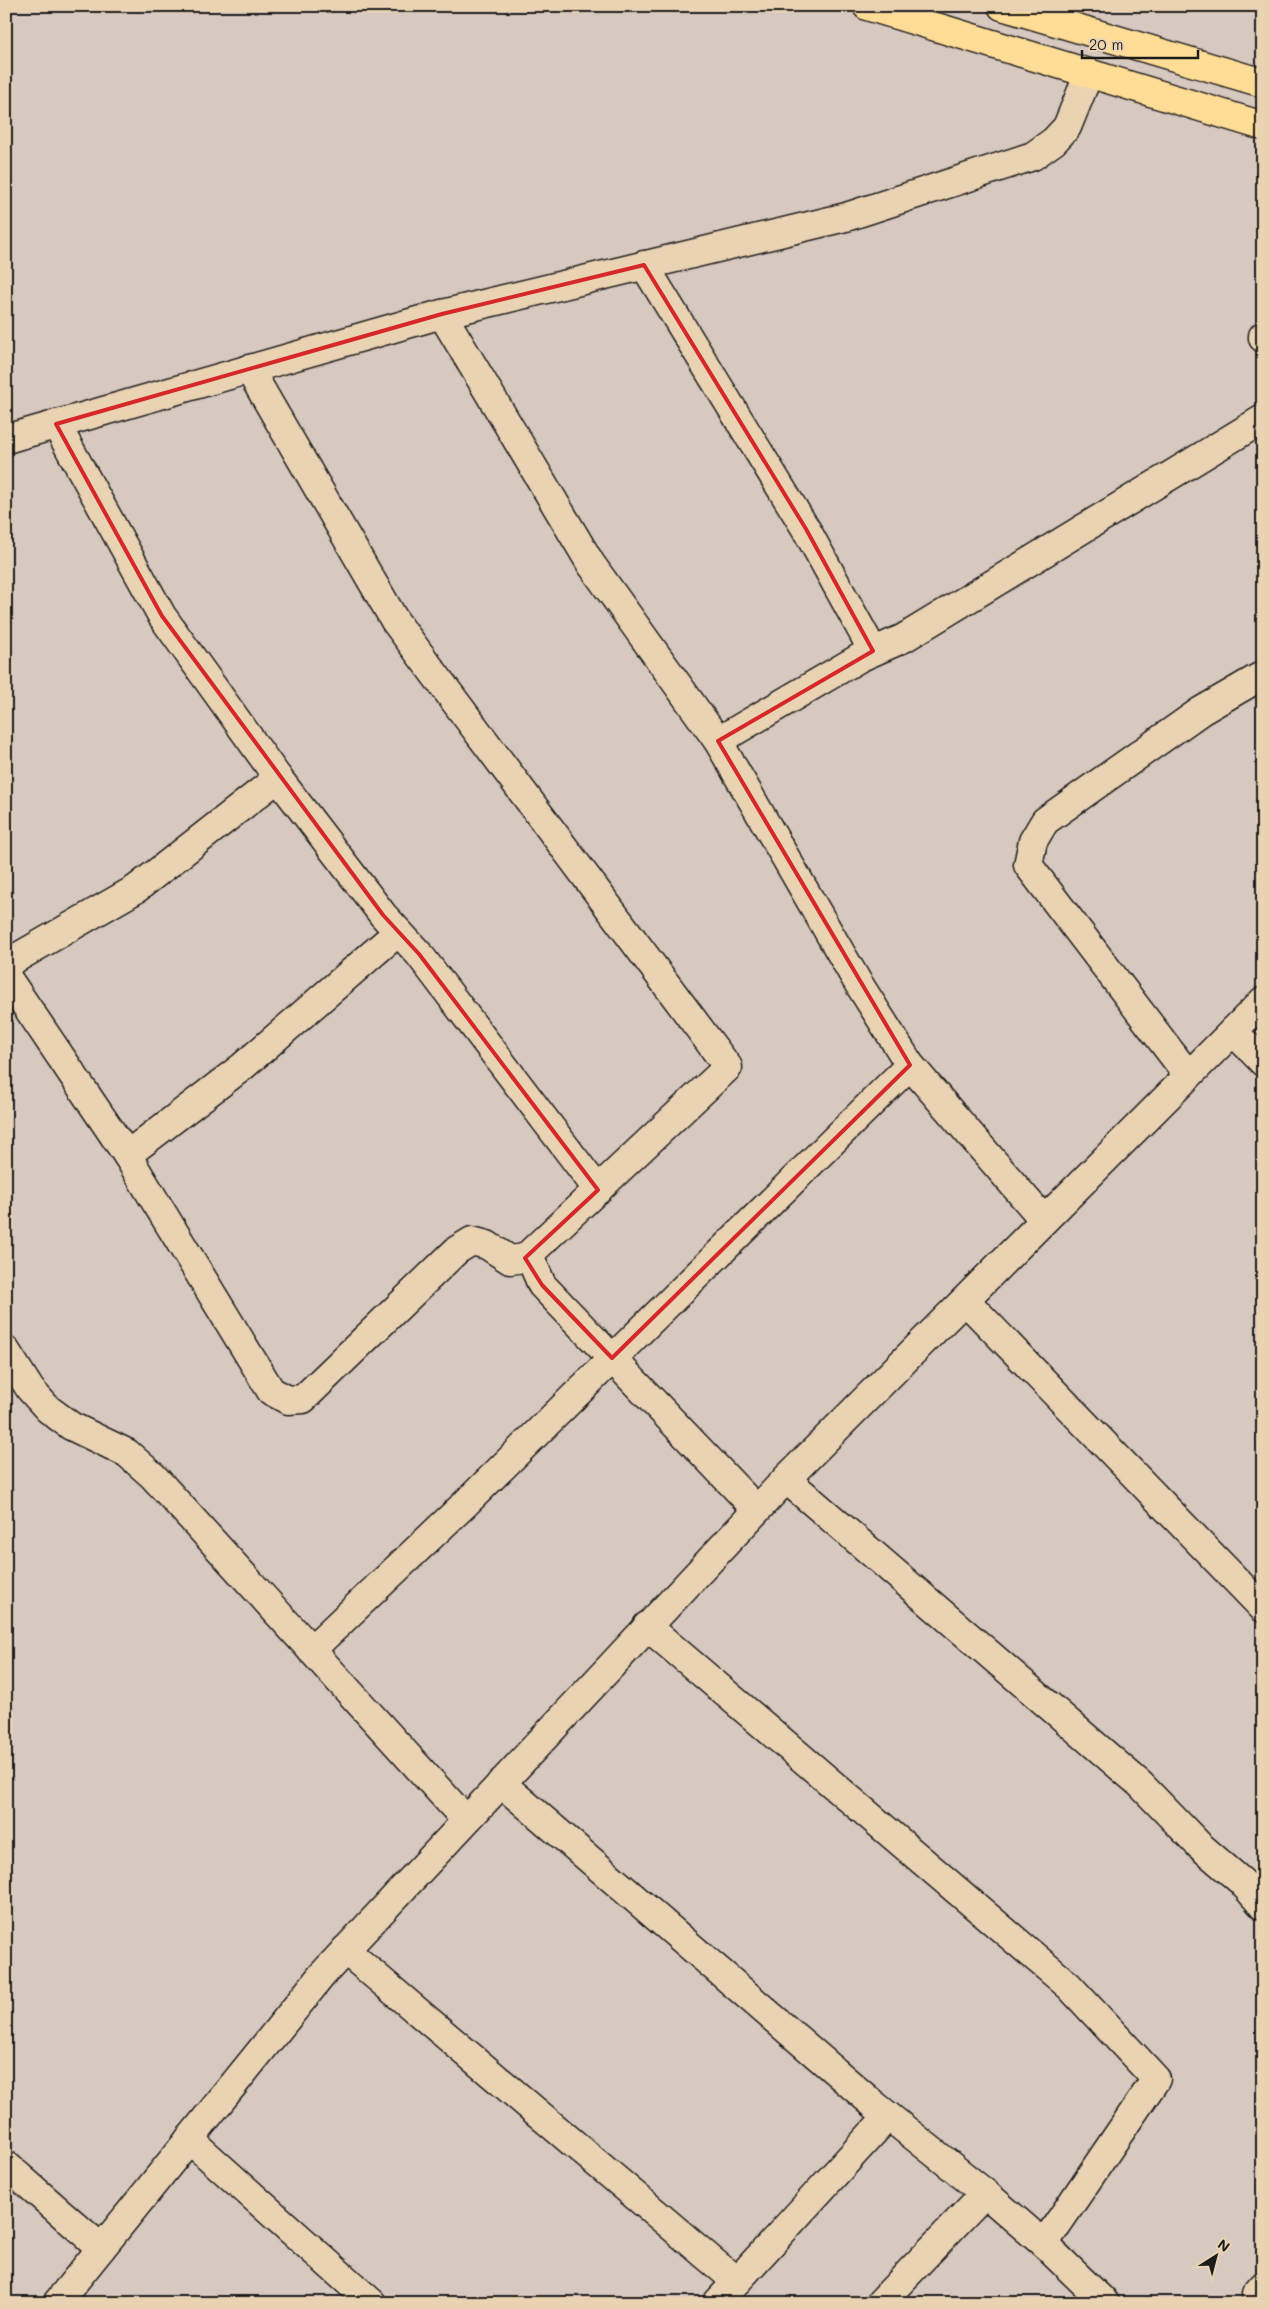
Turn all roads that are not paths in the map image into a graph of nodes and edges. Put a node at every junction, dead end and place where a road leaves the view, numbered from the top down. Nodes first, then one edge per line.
1 (867, 6) edge
2 (1002, 6) edge
3 (1089, 73) junction
4 (1263, 82) edge
5 (1263, 126) edge
6 (644, 265) junction
7 (442, 314) junction
8 (249, 369) junction
9 (1263, 419) edge
10 (56, 424) junction
11 (6, 440) edge
12 (873, 652) junction
13 (1263, 675) edge
14 (718, 741) junction
15 (278, 778) junction
16 (398, 932) junction
17 (6, 964) edge
18 (6, 976) edge
19 (1263, 1001) edge
20 (1233, 1031) junction
21 (1263, 1062) edge
22 (910, 1065) junction
23 (1188, 1075) junction
24 (128, 1155) junction
25 (598, 1190) junction
26 (1044, 1220) junction
27 (526, 1258) junction
28 (965, 1300) junction
29 (6, 1351) edge
30 (612, 1358) junction
31 (786, 1479) junction
32 (757, 1510) junction
33 (1263, 1608) edge
34 (647, 1626) junction
35 (312, 1650) junction
36 (500, 1783) junction
37 (466, 1820) junction
38 (1263, 1906) edge
39 (345, 1950) junction
40 (888, 2116) junction
41 (189, 2139) junction
42 (6, 2165) edge
43 (985, 2193) junction
44 (1044, 2244) junction
45 (101, 2248) junction
46 (736, 2280) junction
47 (57, 2303) edge
48 (372, 2303) edge
49 (716, 2303) edge
50 (880, 2303) edge
51 (1105, 2303) edge

1 - 3 highway
2 - 4 highway
3 - 5 highway
3 - 6 street
6 - 7 street
6 - 12 street
7 - 8 street
7 - 14 street
8 - 10 street
8 - 25 street
9 - 12 street
10 - 11 street
10 - 15 street
12 - 14 street
13 - 23 street
14 - 22 street
15 - 16 street
15 - 17 street
16 - 24 street
16 - 25 street
18 - 24 street
19 - 20 street
20 - 21 street
20 - 23 street
22 - 26 street
22 - 30 street
23 - 26 street
24 - 27 street
25 - 27 street
26 - 28 street
27 - 30 street
28 - 31 street
28 - 33 street
29 - 35 street
30 - 32 street
30 - 35 street
31 - 32 street
31 - 38 street
32 - 34 street
34 - 36 street
34 - 44 street
35 - 37 street
36 - 37 street
36 - 40 street
37 - 39 street
39 - 41 street
39 - 46 street
40 - 43 street
40 - 46 street
41 - 45 street
41 - 48 street
42 - 45 street
43 - 44 street
43 - 50 street
44 - 51 street
45 - 47 street
46 - 49 street

